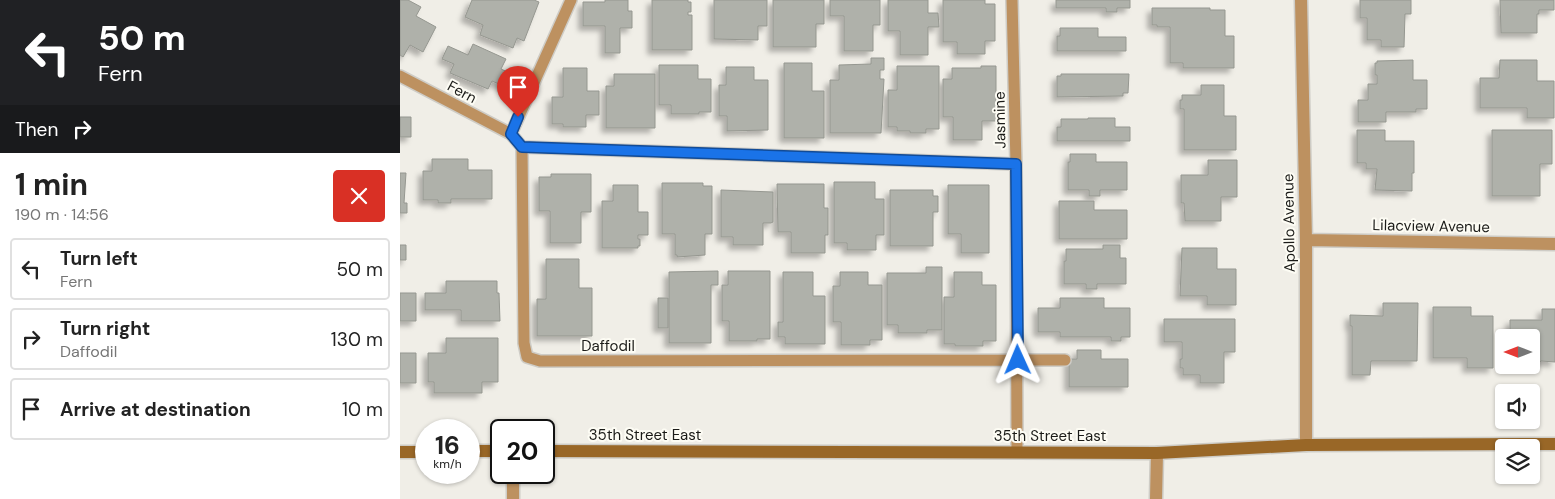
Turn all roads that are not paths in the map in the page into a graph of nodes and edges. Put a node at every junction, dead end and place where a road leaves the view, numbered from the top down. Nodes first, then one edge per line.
1 (571, 0) edge
2 (1012, 0) edge
3 (1301, 0) edge
4 (400, 76) edge
5 (511, 134) junction
6 (522, 147) junction
7 (1016, 164) junction
8 (1306, 240) junction
9 (1555, 244) edge
10 (1018, 360) junction
11 (1065, 360) dead end
12 (1555, 444) edge
13 (1306, 445) junction
14 (555, 451) edge
15 (400, 452) edge
16 (415, 452) edge
17 (1017, 452) junction
18 (1156, 452) junction
19 (513, 484) edge
20 (513, 499) edge
21 (1156, 499) edge

1 - 5 lane
2 - 7 lane, Jasmine
3 - 8 street, Apollo Avenue
4 - 5 lane, Fern
5 - 6 lane
6 - 7 lane
6 - 10 lane, Daffodil
7 - 10 lane, Jasmine
8 - 9 street, Lilacview Avenue
8 - 13 street, Apollo Avenue
10 - 11 lane, Daffodil
10 - 17 lane, Jasmine
12 - 13 street, 35th Street East
13 - 18 street, 35th Street East
14 - 17 street, 35th Street East
15 - 16 street
17 - 18 street, 35th Street East
18 - 21 street
19 - 20 street

